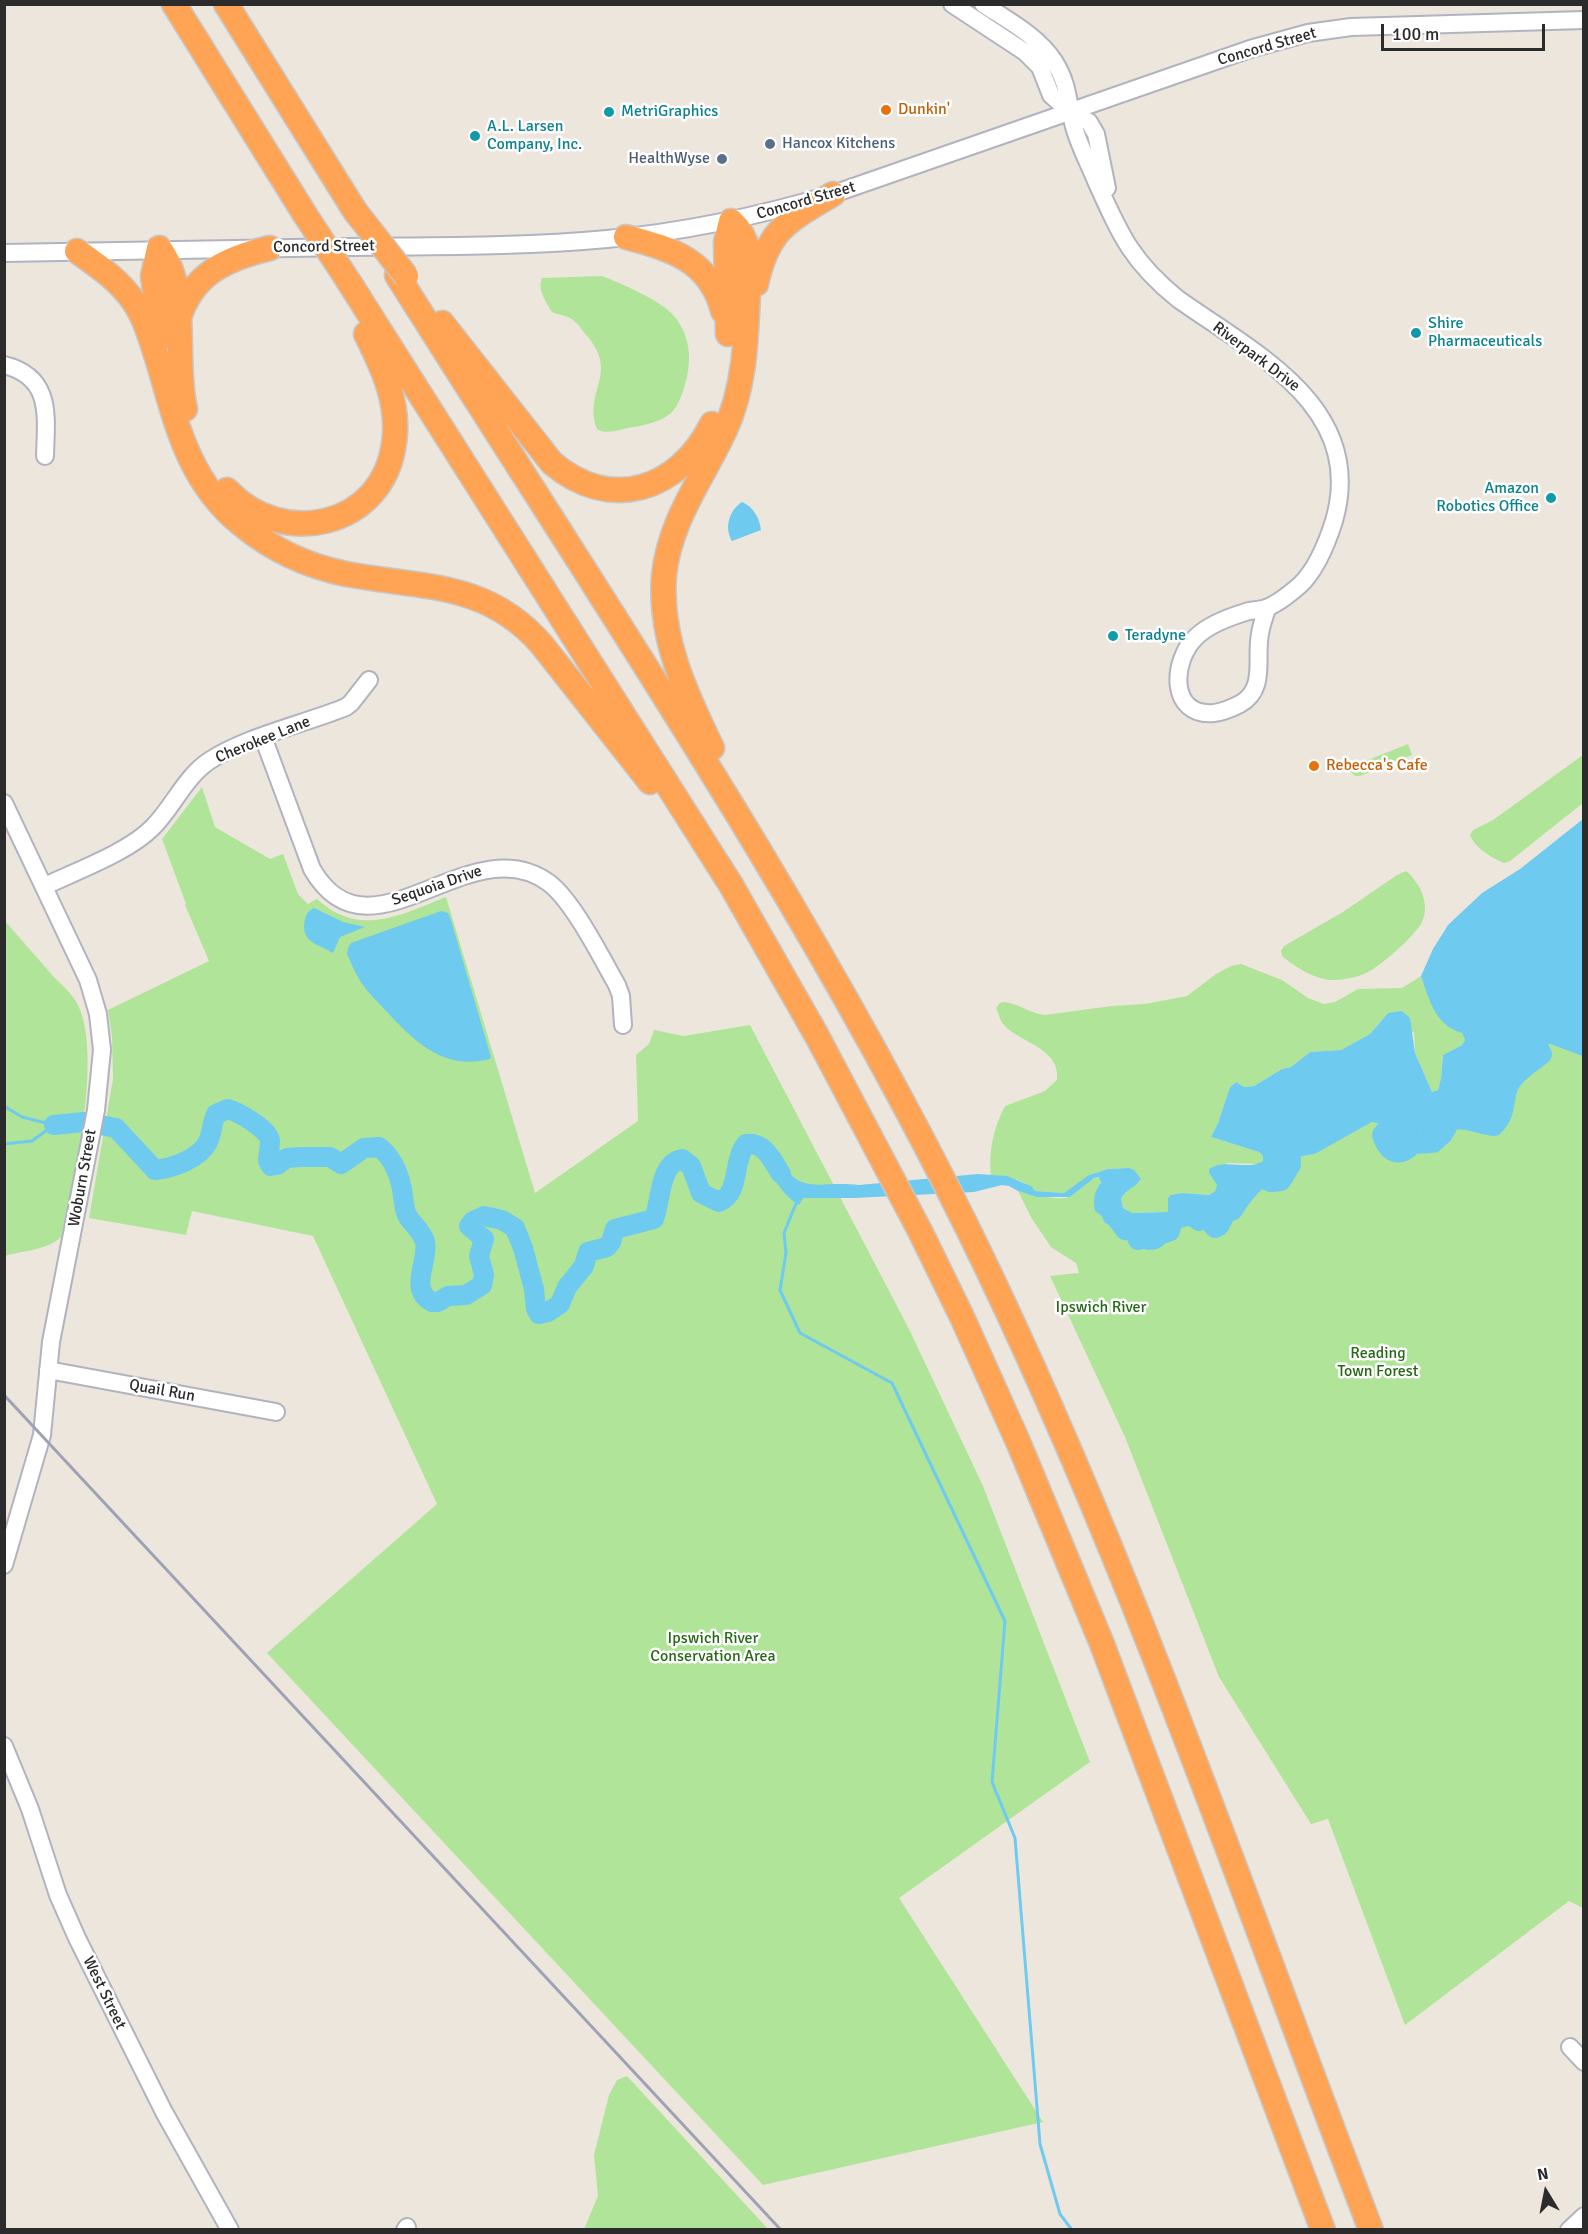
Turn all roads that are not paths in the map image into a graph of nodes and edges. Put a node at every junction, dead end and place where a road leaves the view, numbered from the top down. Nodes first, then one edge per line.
1 (174, 4) edge
2 (225, 4) edge
3 (952, 4) edge
4 (983, 4) edge
5 (1584, 20) edge
6 (1071, 112) junction
7 (833, 194) junction
8 (731, 221) junction
9 (626, 237) junction
10 (159, 248) junction
11 (270, 248) junction
12 (77, 251) junction
13 (4, 253) edge
14 (401, 276) junction
15 (345, 283) junction
16 (179, 320) junction
17 (737, 332) junction
18 (4, 365) edge
19 (168, 394) junction
20 (45, 456) dead end
21 (1267, 608) junction
22 (369, 680) dead end
23 (263, 737) junction
24 (4, 803) edge
25 (768, 864) junction
26 (731, 885) junction
27 (45, 886) junction
28 (622, 1025) dead end
29 (48, 1370) junction
30 (276, 1412) dead end
31 (4, 1565) edge
32 (4, 1746) edge
33 (1570, 2047) dead end
34 (1584, 2062) edge
35 (1584, 2216) edge
36 (230, 2229) edge
37 (1323, 2229) edge
38 (1371, 2229) edge
39 (1569, 2229) edge

1 - 15 highway, bridge
2 - 14 highway, bridge
3 - 6 street
4 - 6 street, Riverpark Drive
5 - 6 street, Concord Street
6 - 7 street, Concord Street
6 - 21 street, Riverpark Drive
7 - 8 street, Concord Street
7 - 17 highway
8 - 9 street, Concord Street
8 - 17 highway
9 - 11 street, Concord Street
9 - 17 highway
10 - 11 street, Concord Street
10 - 12 street, Concord Street
10 - 16 highway
10 - 19 highway
11 - 16 highway
12 - 13 street, Concord Street
12 - 19 highway
14 - 17 highway
14 - 25 highway
15 - 16 highway
15 - 26 highway
17 - 25 highway
18 - 20 street
19 - 26 highway
21 - 21 street, Riverpark Drive
22 - 23 street, Cherokee Lane
23 - 27 street, Cherokee Lane
23 - 28 street, Sequoia Drive
24 - 27 street, Woburn Street
25 - 38 highway
26 - 37 highway
27 - 29 street, Woburn Street
29 - 30 street, Quail Run
29 - 31 street, Woburn Street
32 - 36 street, West Street
33 - 34 street
35 - 39 street

